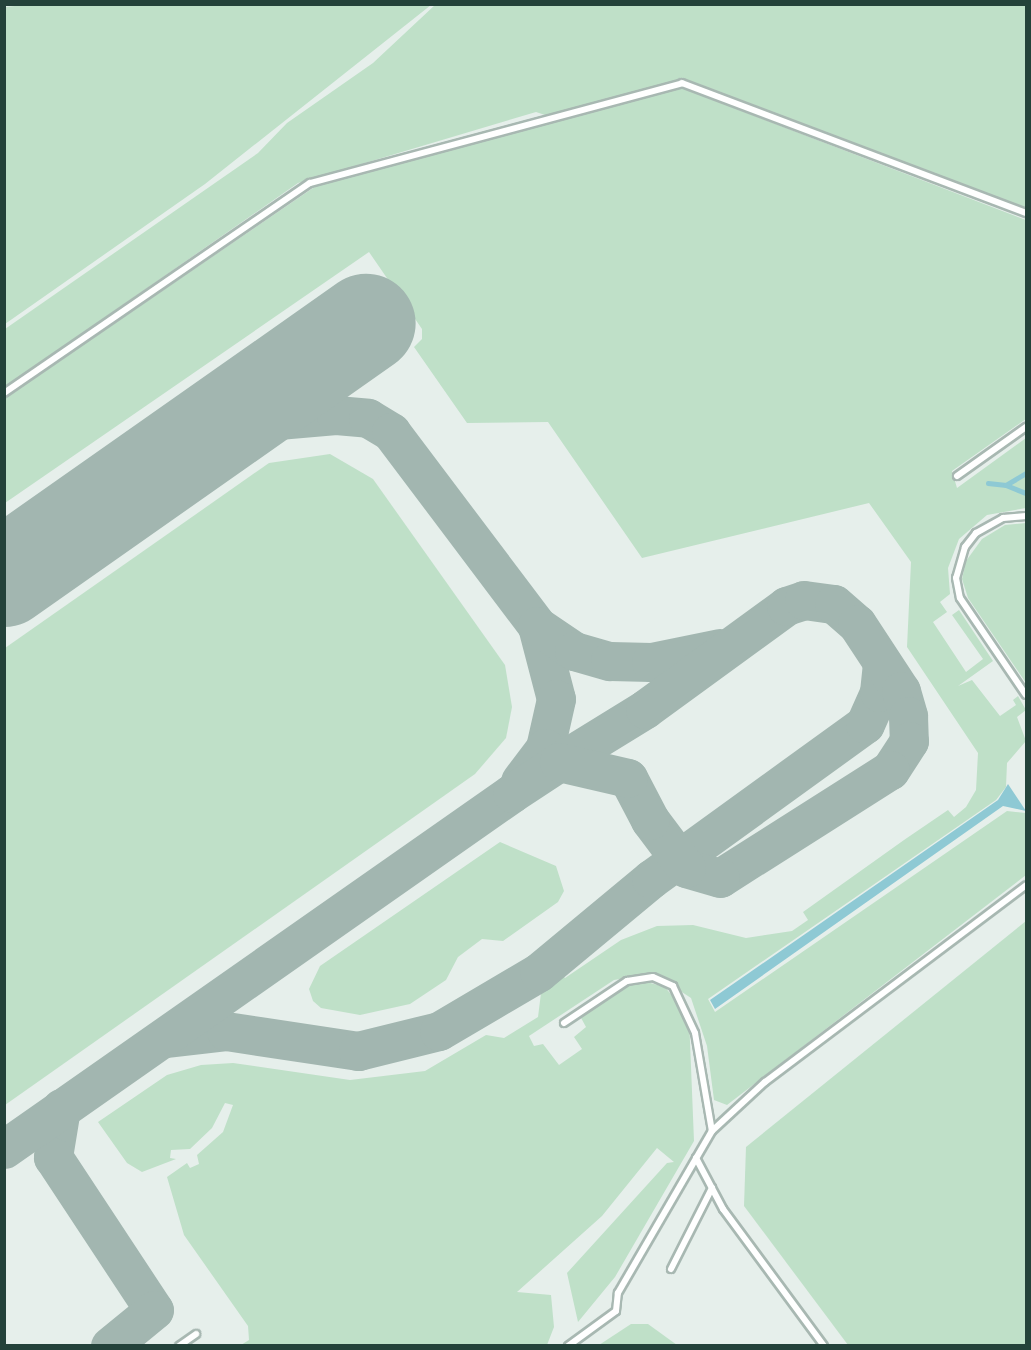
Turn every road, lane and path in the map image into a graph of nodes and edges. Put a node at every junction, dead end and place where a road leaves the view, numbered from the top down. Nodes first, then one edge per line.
1 (1026, 213) edge
2 (4, 393) edge
3 (1026, 427) edge
4 (957, 476) dead end
5 (1026, 516) edge
6 (1026, 693) edge
7 (1026, 885) edge
8 (564, 1023) dead end
9 (712, 1131) junction
10 (696, 1158) junction
11 (712, 1188) junction
12 (670, 1269) dead end
13 (196, 1334) dead end
14 (179, 1346) edge
15 (568, 1346) edge
16 (824, 1346) edge

1 - 2 lane
3 - 4 lane
5 - 6 lane
7 - 9 lane
8 - 9 lane
9 - 10 lane
10 - 11 lane
10 - 15 lane
11 - 12 lane
11 - 16 lane
13 - 14 lane

